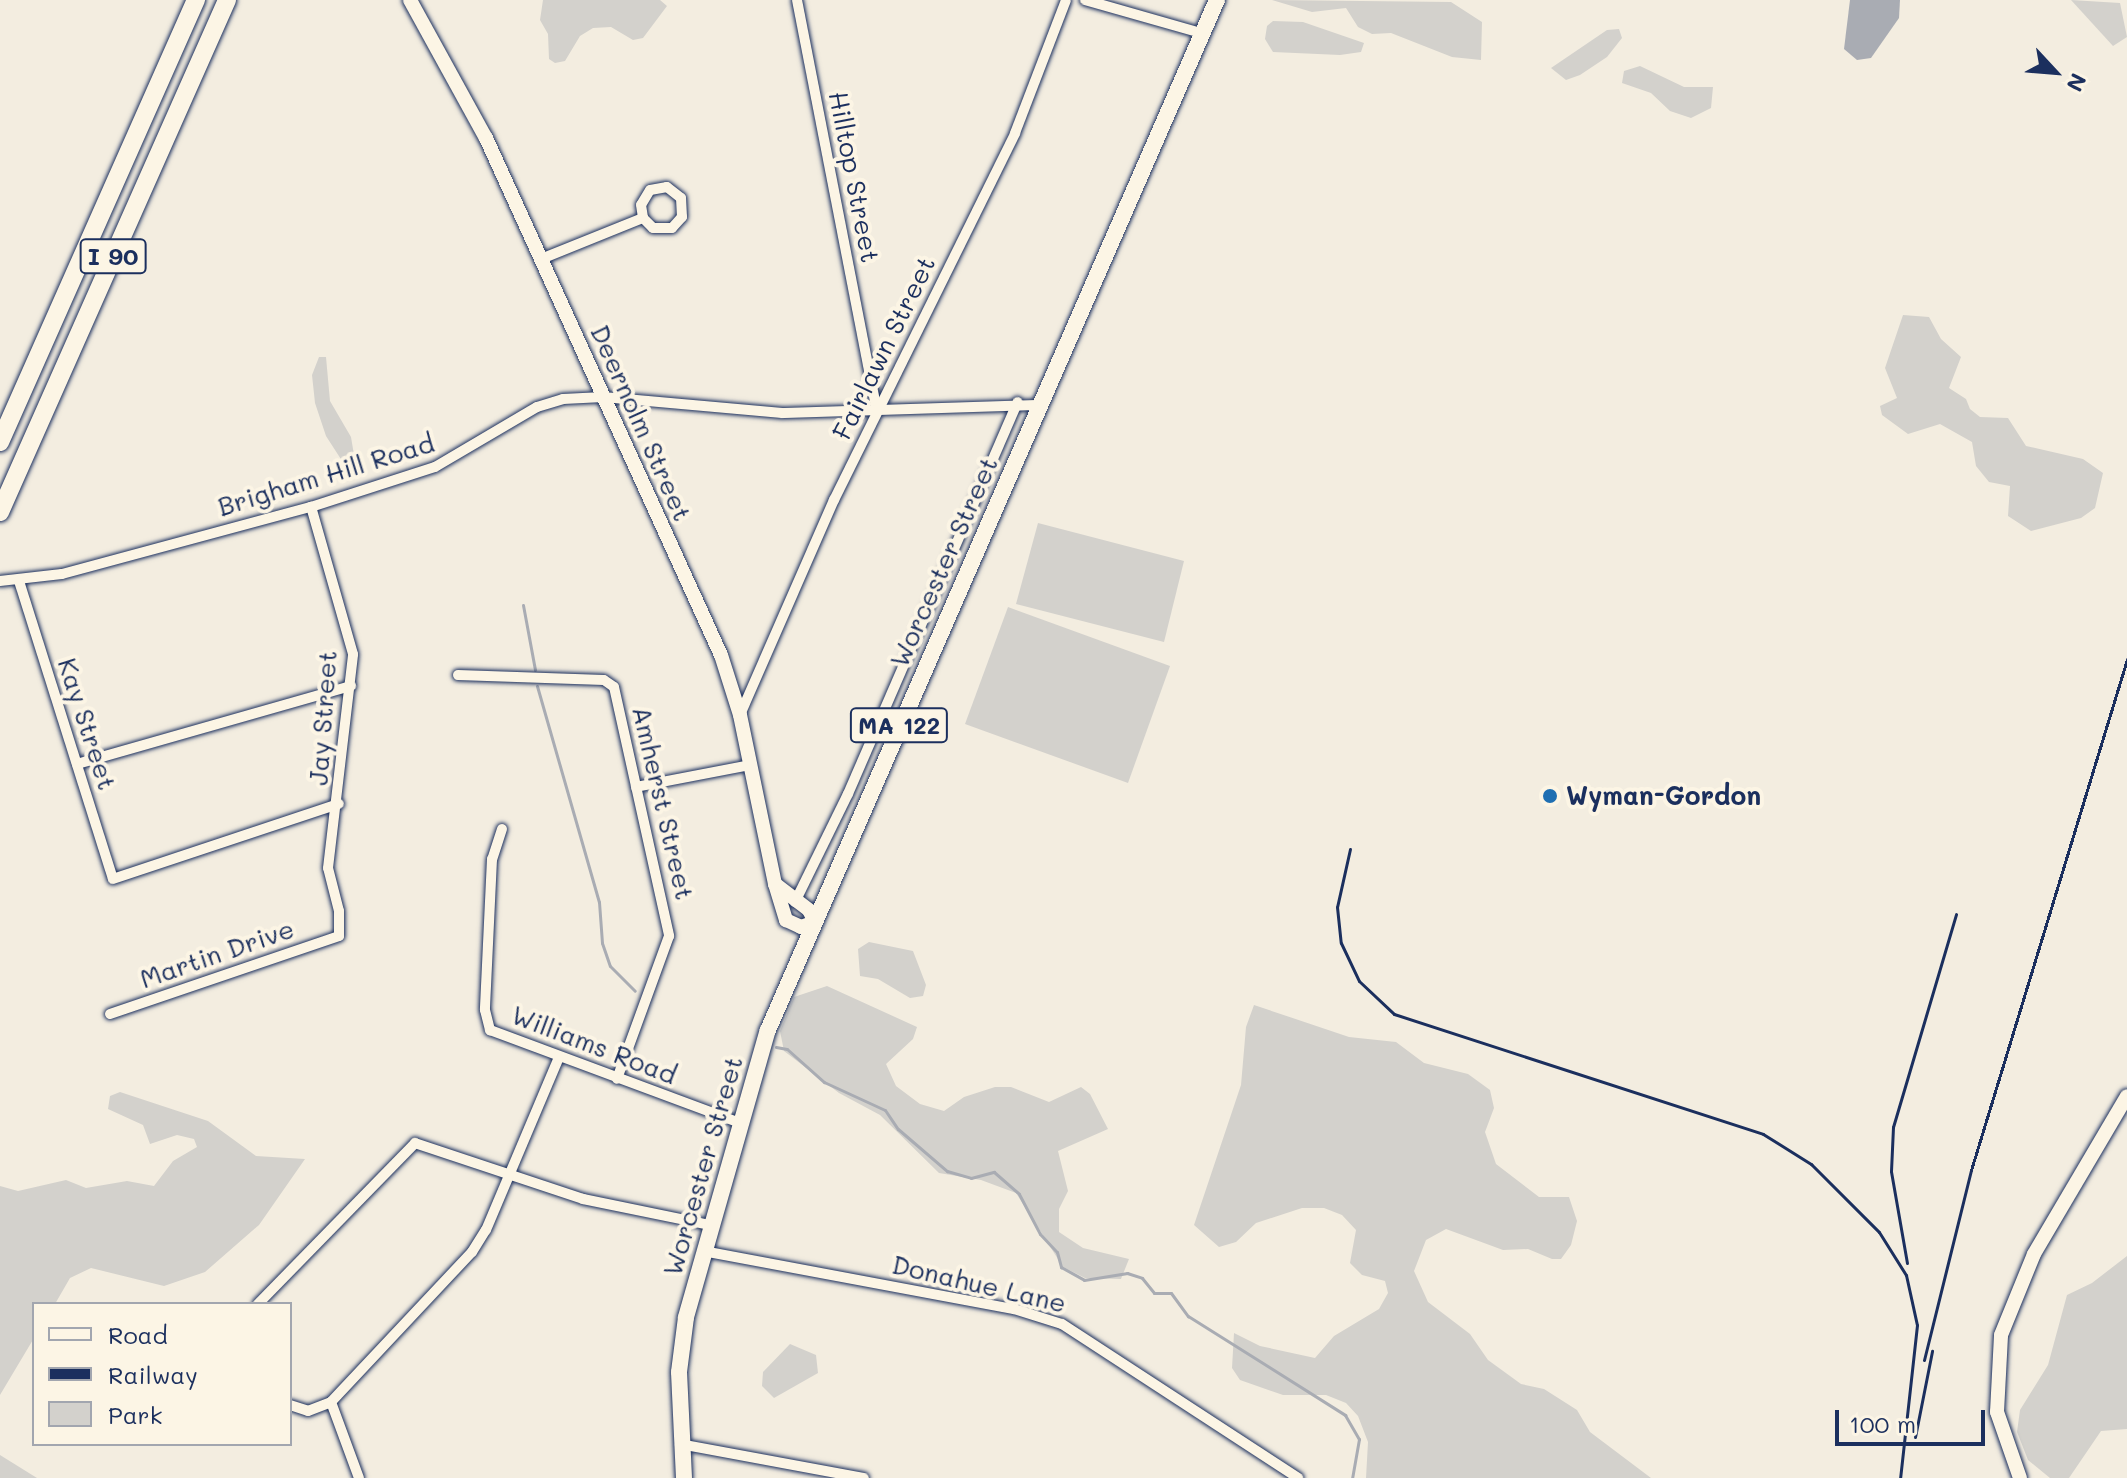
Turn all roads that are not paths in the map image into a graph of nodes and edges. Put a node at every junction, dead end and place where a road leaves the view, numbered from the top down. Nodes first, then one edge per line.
1 (196, 0) edge
2 (227, 0) edge
3 (410, 0) edge
4 (797, 0) edge
5 (1066, 0) edge
6 (1085, 0) edge
7 (1217, 0) edge
8 (1201, 33) junction
9 (643, 218) junction
10 (541, 259) junction
11 (603, 397) junction
12 (1018, 402) junction
13 (1039, 405) junction
14 (877, 410) junction
15 (0, 442) edge
16 (311, 507) junction
17 (0, 512) edge
18 (3, 581) edge
19 (19, 581) junction
20 (458, 675) dead end
21 (351, 686) junction
22 (740, 715) junction
23 (77, 764) junction
24 (750, 765) junction
25 (636, 787) junction
26 (339, 804) junction
27 (502, 829) dead end
28 (775, 884) junction
29 (795, 902) junction
30 (815, 922) junction
31 (339, 936) joint
32 (110, 1014) dead end
33 (559, 1057) junction
34 (617, 1079) junction
35 (2127, 1096) edge
36 (738, 1122) junction
37 (506, 1175) junction
38 (710, 1225) junction
39 (703, 1251) junction
40 (260, 1302) edge
41 (331, 1402) junction
42 (292, 1406) edge
43 (680, 1444) junction
44 (856, 1477) edge
45 (359, 1478) edge
46 (684, 1478) edge
47 (1298, 1478) edge
48 (2020, 1478) edge

1 - 15 highway, I 90
2 - 17 highway, I 90
3 - 10 street, Deernolm Street
4 - 14 street, Hilltop Street
5 - 14 street, Fairlawn Street
6 - 8 street
7 - 8 main road, Worcester Street / MA 122
8 - 13 main road, Worcester Street / MA 122
9 - 9 street
9 - 10 street
10 - 11 street, Deernolm Street
11 - 14 street, Brigham Hill Road
11 - 16 street, Brigham Hill Road
11 - 22 street, Deernolm Street
12 - 13 street, Brigham Hill Road
12 - 14 street, Brigham Hill Road
12 - 29 street
13 - 30 main road, Worcester Street / MA 122
14 - 22 street, Fairlawn Street
16 - 19 street, Brigham Hill Road
16 - 21 street, Jay Street
18 - 19 street, Brigham Hill Road
19 - 23 street, Kay Street
20 - 25 street, Amherst Street
21 - 23 street
21 - 26 street, Jay Street
22 - 24 street, Deernolm Street
23 - 26 street, Kay Street
24 - 25 street
24 - 28 street, Deernolm Street
25 - 34 street, Amherst Street
26 - 31 street, Jay Street
27 - 33 street, Williams Road
28 - 29 street
28 - 30 street, Deernolm Street
29 - 30 street
30 - 36 main road, Worcester Street / MA 122
31 - 32 street, Martin Drive
33 - 34 street, Williams Road
33 - 37 street
34 - 36 street, Williams Road
35 - 48 street
36 - 38 main road, Worcester Street / MA 122
37 - 38 street
37 - 40 street
37 - 41 street
38 - 39 main road, Worcester Street / MA 122
39 - 43 main road, Worcester Street / MA 122
39 - 47 street, Donahue Lane
41 - 42 street
41 - 45 street
43 - 44 street
43 - 46 main road, Worcester Street / MA 122

